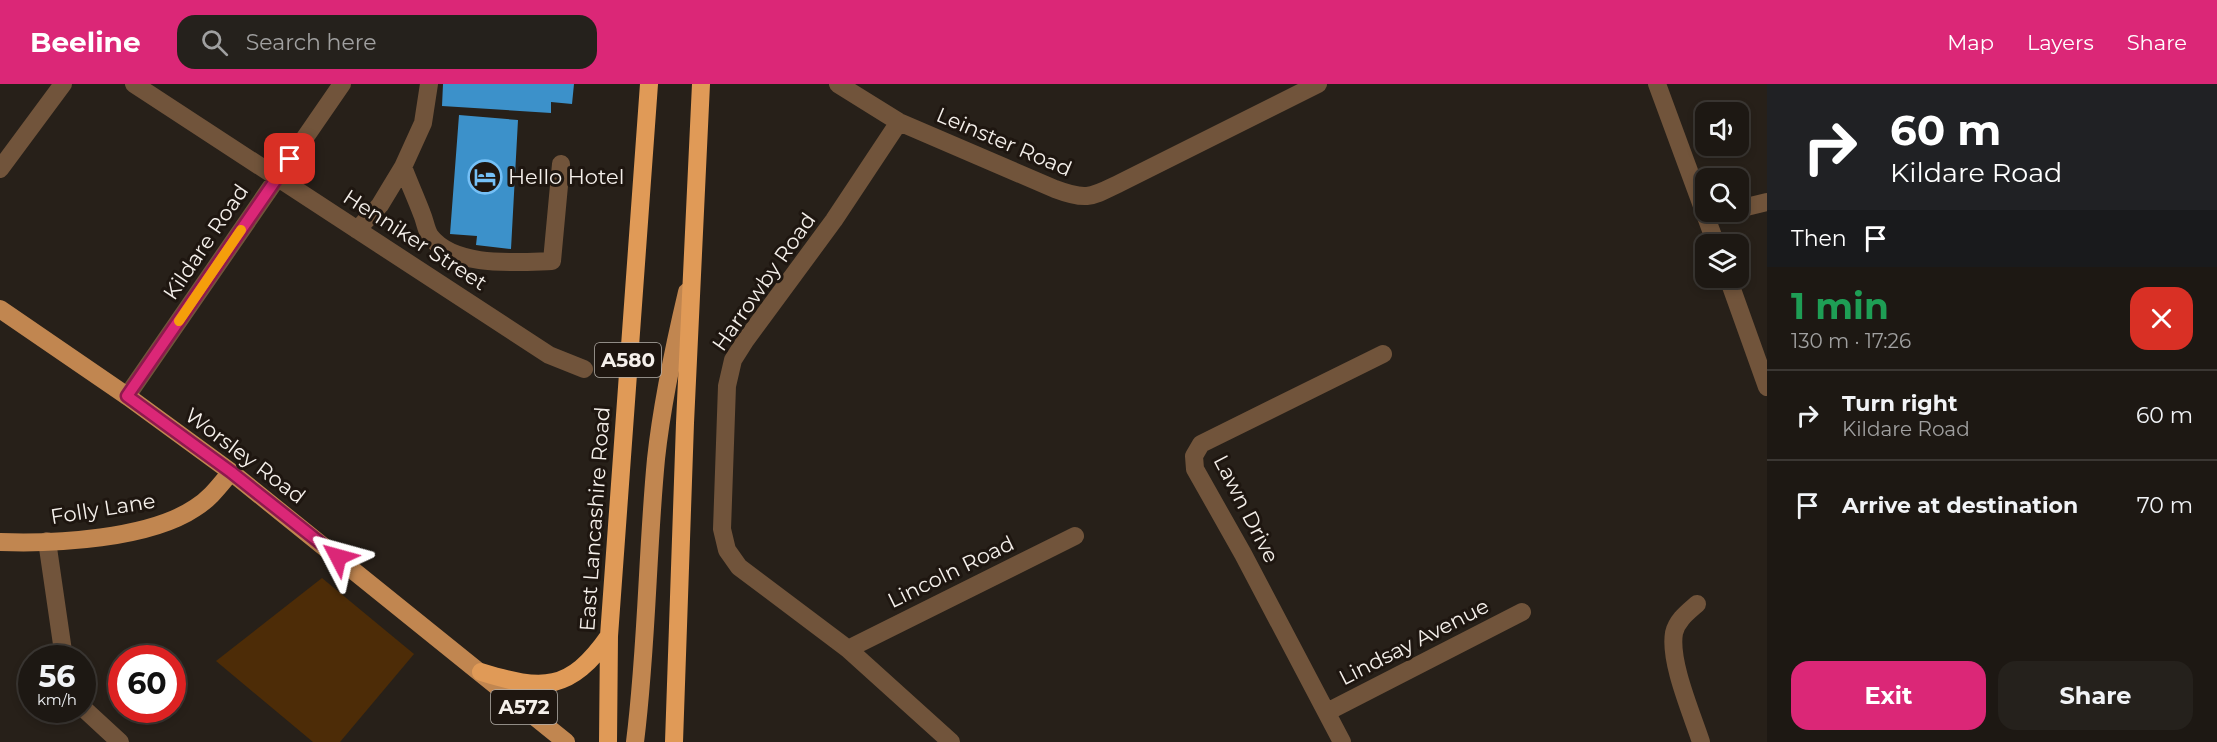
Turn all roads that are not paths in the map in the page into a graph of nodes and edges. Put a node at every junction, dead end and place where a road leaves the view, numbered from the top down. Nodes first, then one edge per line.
1 (63, 84) edge
2 (134, 84) edge
3 (342, 84) edge
4 (429, 84) edge
5 (649, 84) edge
6 (701, 84) edge
7 (838, 84) edge
8 (1318, 84) edge
9 (1657, 84) edge
10 (899, 122) junction
11 (561, 164) dead end
12 (403, 167) junction
13 (0, 169) edge
14 (277, 177) junction
15 (1695, 186) edge
16 (1767, 202) edge
17 (1749, 206) edge
18 (357, 230) junction
19 (692, 270) junction
20 (1732, 288) edge
21 (0, 309) edge
22 (1383, 354) dead end
23 (584, 369) dead end
24 (1767, 387) edge
25 (127, 396) junction
26 (231, 472) junction
27 (1075, 536) dead end
28 (47, 541) junction
29 (0, 542) edge
30 (1697, 604) dead end
31 (1522, 612) dead end
32 (609, 636) junction
33 (62, 645) edge
34 (848, 649) junction
35 (481, 672) junction
36 (1327, 712) junction
37 (96, 720) edge
38 (120, 742) edge
39 (566, 742) edge
40 (608, 742) edge
41 (635, 742) edge
42 (674, 742) edge
43 (951, 742) edge
44 (1342, 742) edge
45 (1701, 742) edge

1 - 13 street
2 - 14 street, Henniker Street
3 - 14 street, Kildare Road
4 - 12 street
5 - 32 highway, East Lancashire Road / A580
6 - 19 highway, A580
7 - 10 street, Leinster Road
8 - 10 street, Leinster Road
9 - 15 street
10 - 34 street, Harrowby Road
11 - 12 street
12 - 18 street
14 - 18 street, Henniker Street
14 - 25 street, Kildare Road
16 - 17 street
18 - 23 street, Henniker Street
19 - 41 main road
19 - 42 highway, A580
20 - 24 street
21 - 25 main road, Worsley Road / A572
22 - 36 street, Lawn Drive
25 - 26 main road, Worsley Road / A572
26 - 28 main road, Folly Lane
26 - 35 main road, Worsley Road / A572
27 - 34 street, Lincoln Road
28 - 29 main road, Folly Lane
28 - 33 street
30 - 45 street
31 - 36 street, Lindsay Avenue
32 - 35 highway
32 - 40 highway, East Lancashire Road / A580
34 - 43 street, Harrowby Road
35 - 39 main road, Worsley Road / A572
36 - 44 street, Lawn Drive
37 - 38 street

